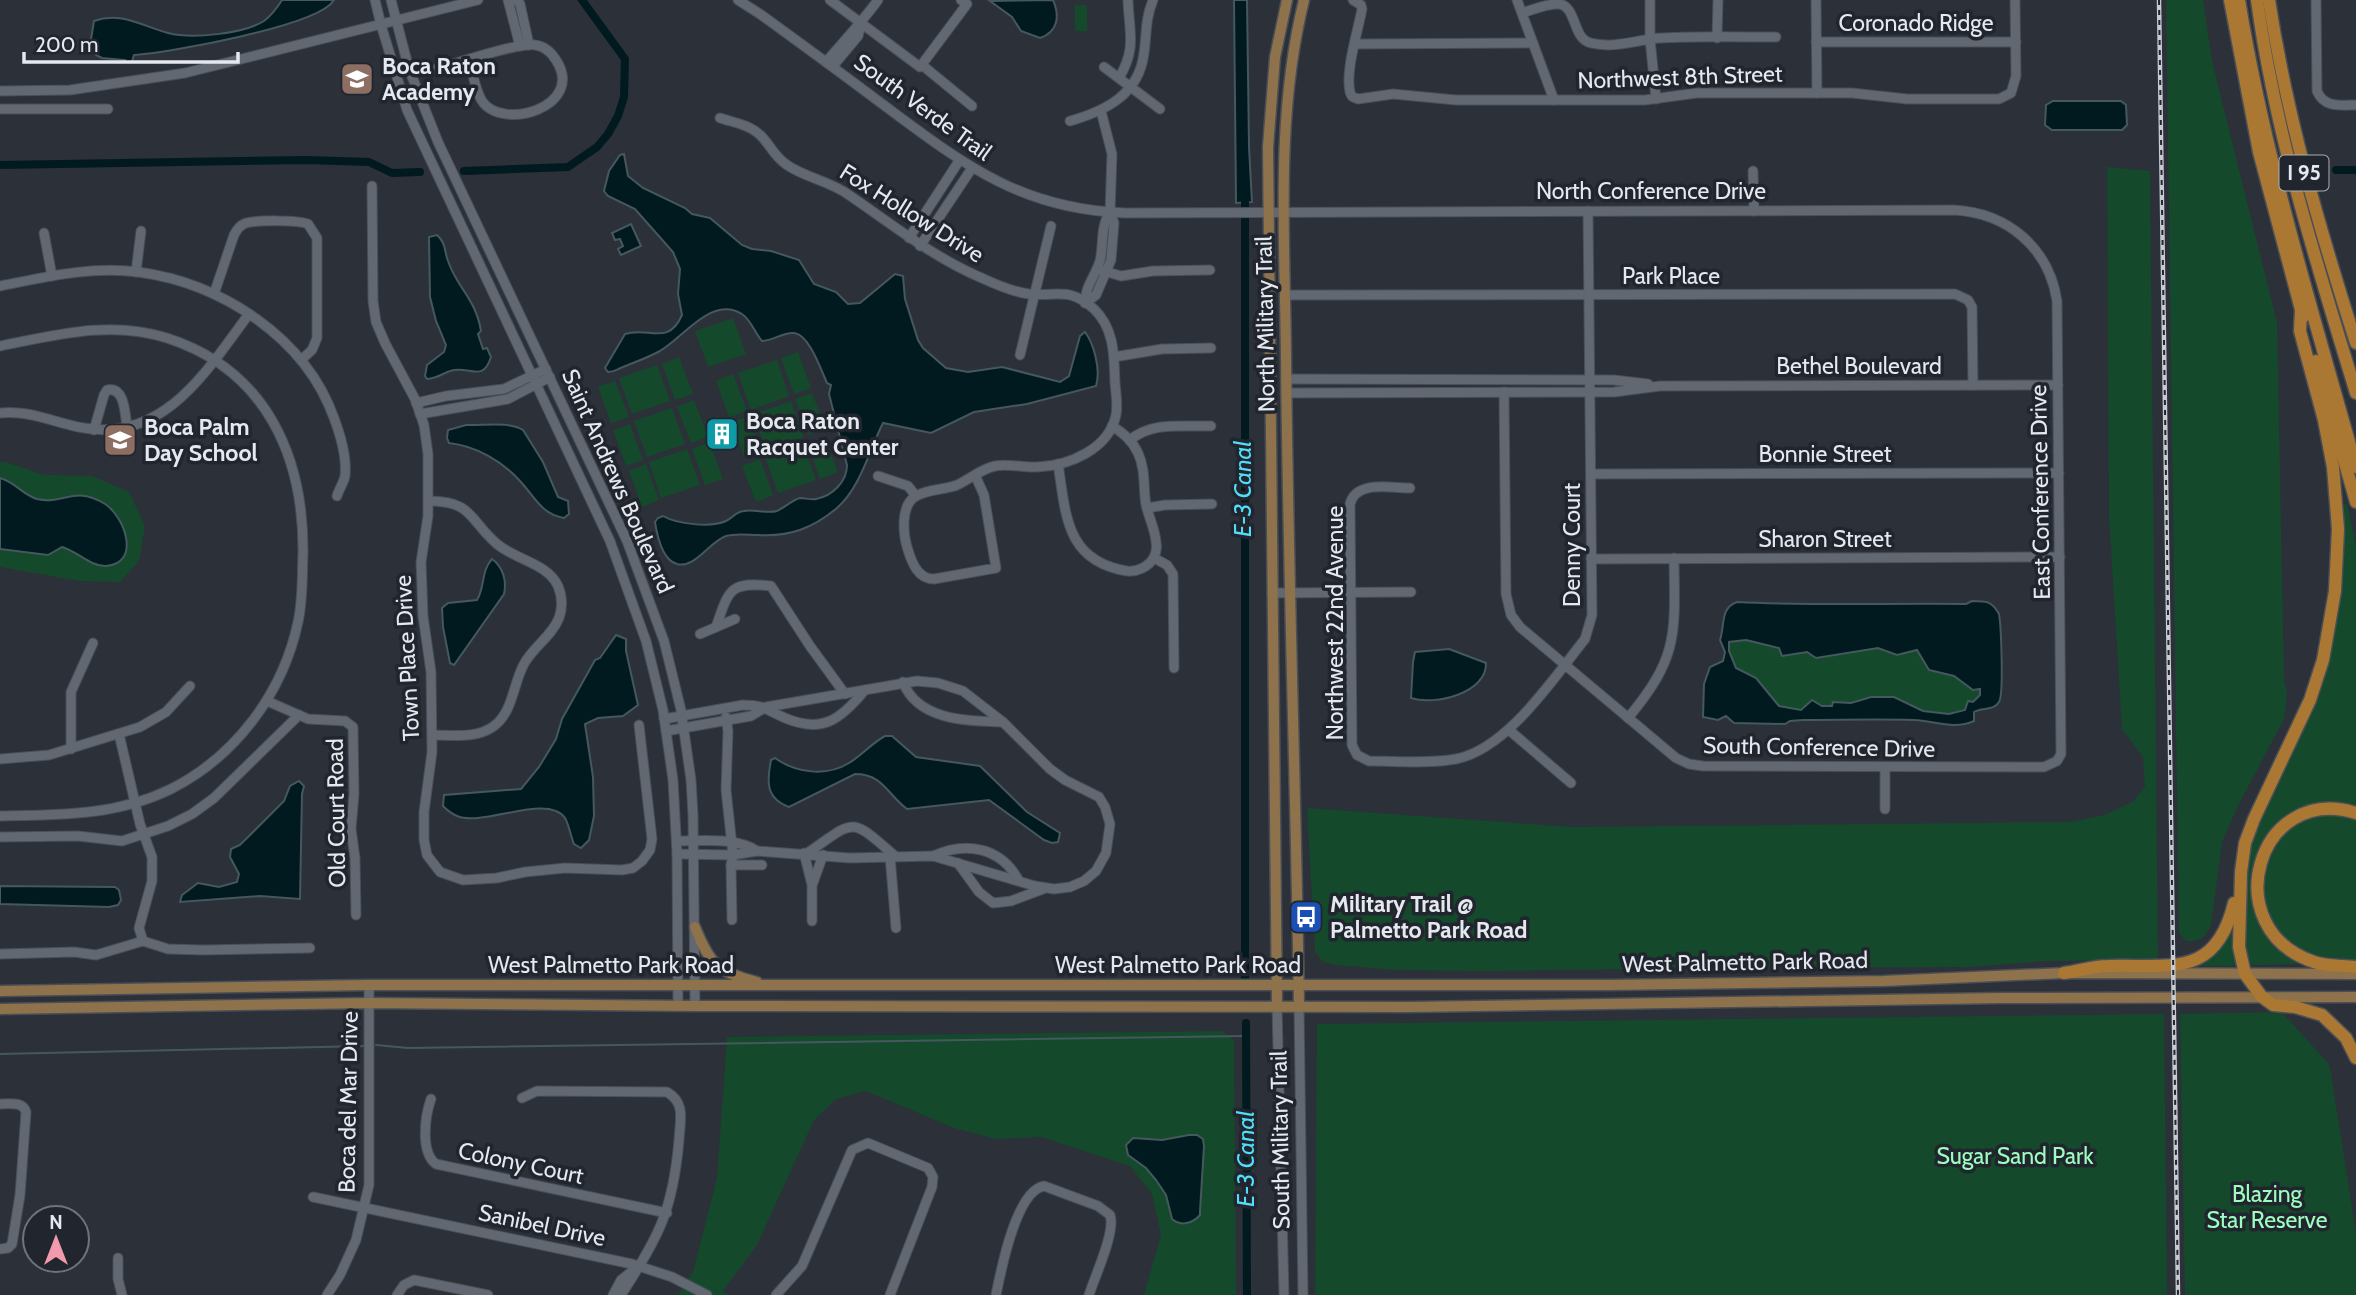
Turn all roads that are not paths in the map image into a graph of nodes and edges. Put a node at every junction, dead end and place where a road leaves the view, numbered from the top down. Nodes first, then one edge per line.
1 (375, 0) edge
2 (391, 0) edge
3 (478, 0) edge
4 (508, 0) edge
5 (516, 0) edge
6 (738, 0) edge
7 (830, 0) edge
8 (878, 0) edge
9 (961, 0) edge
10 (1128, 0) edge
11 (1153, 0) edge
12 (1287, 0) edge
13 (1304, 0) edge
14 (1353, 0) edge
15 (1517, 0) edge
16 (1650, 0) edge
17 (1718, 0) edge
18 (1816, 0) edge
19 (2015, 0) edge
20 (2230, 0) edge
21 (2239, 0) edge
22 (2257, 0) edge
23 (2269, 0) edge
24 (2316, 0) edge
25 (1522, 13) junction
26 (396, 21) junction
27 (861, 23) junction
28 (380, 25) junction
29 (1776, 37) dead end
30 (1717, 38) junction
31 (1650, 39) junction
32 (1816, 42) junction
33 (2016, 42) junction
34 (1533, 43) junction
35 (1356, 44) junction
36 (525, 45) junction
37 (469, 60) junction
38 (830, 64) junction
39 (922, 65) junction
40 (1104, 67) dead end
41 (436, 69) dead end
42 (1119, 78) junction
43 (1131, 87) junction
44 (0, 90) edge
45 (70, 90) junction
46 (1816, 93) junction
47 (1656, 99) junction
48 (1554, 100) junction
49 (2356, 105) edge
50 (972, 106) dead end
51 (1160, 108) dead end
52 (0, 109) edge
53 (108, 109) dead end
54 (70, 110) junction
55 (1101, 111) junction
56 (720, 118) dead end
57 (1069, 121) dead end
58 (959, 161) junction
59 (972, 169) junction
60 (1754, 170) dead end
61 (372, 186) dead end
62 (1284, 210) junction
63 (1264, 211) junction
64 (1588, 211) junction
65 (1754, 211) junction
66 (1110, 212) junction
67 (1051, 226) dead end
68 (141, 231) dead end
69 (44, 233) dead end
70 (909, 238) junction
71 (2025, 238) joint
72 (920, 246) junction
73 (1102, 270) junction
74 (1210, 270) dead end
75 (136, 272) junction
76 (52, 276) junction
77 (0, 286) edge
78 (214, 294) junction
79 (1034, 294) junction
80 (1286, 295) junction
81 (1589, 295) junction
82 (1085, 303) junction
83 (2301, 310) junction
84 (250, 314) junction
85 (2356, 343) edge
86 (0, 346) edge
87 (1211, 348) dead end
88 (1020, 355) dead end
89 (1114, 357) junction
90 (301, 360) junction
91 (214, 361) junction
92 (548, 373) junction
93 (1271, 374) junction
94 (1286, 379) junction
95 (535, 380) junction
96 (1590, 380) junction
97 (1973, 385) junction
98 (2058, 385) junction
99 (1660, 386) junction
100 (1504, 392) junction
101 (1590, 392) junction
102 (1286, 393) junction
103 (2356, 393) edge
104 (419, 402) junction
105 (0, 413) edge
106 (420, 414) junction
107 (1112, 426) junction
108 (1211, 426) dead end
109 (127, 427) junction
110 (94, 430) junction
111 (1130, 440) junction
112 (1058, 464) junction
113 (2356, 467) edge
114 (2059, 473) junction
115 (1591, 474) junction
116 (878, 475) dead end
117 (975, 475) junction
118 (1410, 488) dead end
119 (337, 495) dead end
120 (916, 496) junction
121 (429, 501) junction
122 (2356, 502) edge
123 (1212, 505) dead end
124 (1147, 508) junction
125 (2060, 557) junction
126 (1154, 558) junction
127 (1674, 558) junction
128 (1591, 559) junction
129 (1351, 592) junction
130 (1411, 592) dead end
131 (1272, 593) junction
132 (1291, 593) junction
133 (735, 619) dead end
134 (716, 627) junction
135 (699, 634) dead end
136 (93, 643) dead end
137 (1564, 665) junction
138 (1174, 668) dead end
139 (903, 682) junction
140 (190, 686) dead end
141 (865, 690) junction
142 (845, 694) junction
143 (267, 701) junction
144 (766, 707) junction
145 (723, 709) junction
146 (299, 715) junction
147 (682, 717) junction
148 (1628, 718) junction
149 (664, 719) junction
150 (727, 721) junction
151 (1003, 722) junction
152 (639, 725) dead end
153 (684, 728) junction
154 (1509, 730) junction
155 (666, 731) junction
156 (119, 734) junction
157 (432, 735) junction
158 (71, 748) junction
159 (2061, 754) joint
160 (1357, 755) joint
161 (0, 759) edge
162 (1885, 767) junction
163 (1571, 783) dead end
164 (135, 803) junction
165 (1885, 809) dead end
166 (2356, 813) edge
167 (0, 816) edge
168 (144, 835) junction
169 (0, 837) edge
170 (677, 841) junction
171 (694, 841) junction
172 (732, 843) junction
173 (757, 851) junction
174 (694, 853) junction
175 (805, 853) junction
176 (677, 854) junction
177 (733, 855) junction
178 (823, 855) junction
179 (893, 856) junction
180 (933, 856) junction
181 (958, 863) junction
182 (731, 865) junction
183 (762, 865) dead end
184 (2241, 872) junction
185 (1019, 881) junction
186 (812, 885) junction
187 (1044, 889) junction
188 (356, 915) dead end
189 (732, 920) dead end
190 (811, 921) dead end
191 (695, 927) junction
192 (895, 928) dead end
193 (143, 941) junction
194 (310, 948) dead end
195 (0, 954) edge
196 (2356, 967) edge
197 (2064, 973) junction
198 (2245, 974) junction
199 (2356, 974) edge
200 (1744, 983) junction
201 (369, 985) junction
202 (677, 985) junction
203 (695, 985) junction
204 (1277, 985) junction
205 (1298, 985) junction
206 (774, 986) junction
207 (984, 986) junction
208 (0, 991) edge
209 (2262, 997) junction
210 (2356, 997) edge
211 (1744, 1002) junction
212 (369, 1003) junction
213 (678, 1006) junction
214 (695, 1006) junction
215 (984, 1006) junction
216 (1277, 1007) junction
217 (1299, 1007) junction
218 (0, 1009) edge
219 (2356, 1058) edge
220 (522, 1098) dead end
221 (431, 1099) dead end
222 (0, 1104) edge
223 (313, 1196) dead end
224 (365, 1208) junction
225 (667, 1213) junction
226 (0, 1249) edge
227 (118, 1258) dead end
228 (639, 1265) junction
229 (122, 1295) edge
230 (327, 1295) edge
231 (397, 1295) edge
232 (488, 1295) edge
233 (613, 1295) edge
234 (621, 1295) edge
235 (707, 1295) edge
236 (776, 1295) edge
237 (890, 1295) edge
238 (996, 1295) edge
239 (1089, 1295) edge
240 (1284, 1295) edge
241 (1303, 1295) edge

1 - 28 street, Saint Andrews Boulevard
2 - 26 street, Saint Andrews Boulevard
3 - 26 street
4 - 36 street
5 - 36 street
6 - 38 street, South Verde Trail
7 - 27 street
8 - 27 street
9 - 39 street
10 - 42 street
11 - 43 street
12 - 63 main road, North Military Trail
13 - 62 main road, North Military Trail
14 - 35 street
15 - 25 street
16 - 31 street
17 - 30 street
18 - 32 street
19 - 33 street
20 - 83 highway, I 95
21 - 113 highway
22 - 103 highway
23 - 85 highway, I 95
24 - 49 street
25 - 31 street
25 - 34 street
26 - 28 street
26 - 92 street, Saint Andrews Boulevard
27 - 38 street
27 - 39 street
28 - 45 street
28 - 95 street, Saint Andrews Boulevard
29 - 30 street
30 - 31 street
31 - 47 street
32 - 33 street, Coronado Ridge
32 - 46 street
33 - 46 street, Northwest 8th Street
34 - 35 street
34 - 48 street
35 - 48 street, Northwest 8th Street
36 - 37 street
36 - 37 street
37 - 41 street
38 - 58 street, South Verde Trail
39 - 50 street
40 - 42 street
42 - 43 street
43 - 51 street
43 - 55 street
44 - 45 street
45 - 54 street
46 - 47 street, Northwest 8th Street
47 - 48 street, Northwest 8th Street
52 - 54 street
53 - 54 street
55 - 57 street
55 - 66 street
56 - 70 street, Fox Hollow Drive
58 - 59 street, South Verde Trail
58 - 70 street
59 - 66 street, South Verde Trail
59 - 72 street
60 - 65 street
61 - 104 street, Town Place Drive
62 - 63 street, North Conference Drive
62 - 64 street, North Conference Drive
62 - 80 main road, North Military Trail
63 - 66 street, South Verde Trail
63 - 93 main road, North Military Trail
64 - 65 street, North Conference Drive
64 - 81 street, Denny Court
65 - 71 street, North Conference Drive
66 - 73 street
67 - 79 street
68 - 75 street
69 - 76 street
70 - 72 street, Fox Hollow Drive
71 - 98 street, East Conference Drive
72 - 79 street, Fox Hollow Drive
73 - 74 street
73 - 82 street
75 - 76 street
75 - 78 street
76 - 77 street
78 - 84 street
78 - 90 street
79 - 82 street, Fox Hollow Drive
79 - 88 street
80 - 81 street, Park Place
80 - 94 main road, North Military Trail
81 - 96 street, Denny Court
81 - 97 street, Park Place
82 - 89 street
83 - 122 highway, I 95
83 - 184 highway
84 - 90 street
84 - 91 street
86 - 91 street
87 - 89 street
89 - 107 street
90 - 119 street
91 - 109 street
91 - 143 street
92 - 95 street
92 - 147 street, Saint Andrews Boulevard
93 - 102 main road
93 - 131 main road, North Military Trail
94 - 96 street, Bethel Boulevard
94 - 102 main road, North Military Trail
95 - 104 street
95 - 106 street
95 - 149 street, Saint Andrews Boulevard
96 - 99 street, Bethel Boulevard
96 - 101 street, Denny Court
97 - 98 street, Bethel Boulevard
97 - 99 street, Bethel Boulevard
98 - 114 street, East Conference Drive
99 - 101 street, Bethel Boulevard
100 - 101 street, Bethel Boulevard
100 - 102 street, Bethel Boulevard
100 - 137 street, South Conference Drive
101 - 115 street, Denny Court
102 - 132 main road, North Military Trail
104 - 106 street, Town Place Drive
105 - 110 street
106 - 121 street, Town Place Drive
107 - 111 street
107 - 112 street
108 - 111 street
109 - 110 street
109 - 110 street
111 - 124 street
112 - 117 street
112 - 126 street
114 - 115 street, Bonnie Street
114 - 125 street, East Conference Drive
115 - 128 street, Denny Court
116 - 120 street
117 - 120 street
117 - 120 street
118 - 129 street, Northwest 22nd Avenue
121 - 157 street, Town Place Drive
121 - 157 street
123 - 124 street
124 - 126 street
125 - 127 street, Sharon Street
125 - 159 street, East Conference Drive
126 - 138 street
127 - 128 street, Sharon Street
127 - 148 street
128 - 137 street, Denny Court
129 - 130 street
129 - 132 street
129 - 160 street, Northwest 22nd Avenue
131 - 132 street
131 - 204 main road, North Military Trail
132 - 205 main road, North Military Trail
133 - 134 street
134 - 135 street
134 - 142 street
136 - 158 street
137 - 148 street, South Conference Drive
137 - 154 street, Denny Court
139 - 141 street
139 - 151 street
139 - 151 street
140 - 156 street
141 - 142 street
141 - 144 street
142 - 144 street
143 - 146 street, Old Court Road
143 - 164 street
144 - 145 street
144 - 150 street
145 - 147 street
145 - 150 street
146 - 168 street, Old Court Road
146 - 188 street, Old Court Road
147 - 149 street
147 - 153 street, Saint Andrews Boulevard
148 - 162 street, South Conference Drive
149 - 155 street, Saint Andrews Boulevard
150 - 153 street
150 - 172 street
151 - 187 street
152 - 157 street, Town Place Drive
153 - 155 street
153 - 171 street, Saint Andrews Boulevard
154 - 160 street, Denny Court
154 - 163 street
155 - 170 street, Saint Andrews Boulevard
156 - 158 street
156 - 164 street
158 - 161 street
159 - 162 street, South Conference Drive
162 - 165 street
164 - 167 street
164 - 168 street
166 - 196 highway
168 - 169 street, Old Court Road
168 - 193 street
170 - 171 street
170 - 176 street, Saint Andrews Boulevard
171 - 172 street
171 - 174 street, Saint Andrews Boulevard
172 - 173 street
172 - 177 street
173 - 175 street
173 - 177 street
174 - 176 street
174 - 177 street
174 - 191 street, Saint Andrews Boulevard
175 - 178 street
175 - 179 street
175 - 186 street
176 - 202 street, Saint Andrews Boulevard
177 - 182 street
178 - 179 street
178 - 186 street
179 - 180 street
179 - 192 street
180 - 181 street
180 - 185 street
181 - 185 street
181 - 187 street
182 - 183 street
182 - 189 street
184 - 197 highway
184 - 198 highway
185 - 187 street
186 - 190 street
191 - 203 street, Saint Andrews Boulevard
191 - 206 main road
193 - 194 street
193 - 195 street
197 - 198 main road, West Palmetto Park Road
197 - 200 main road, West Palmetto Park Road
198 - 199 main road, West Palmetto Park Road
198 - 209 highway
200 - 205 main road, West Palmetto Park Road
200 - 211 main road
201 - 202 main road, West Palmetto Park Road
201 - 208 main road, West Palmetto Park Road
201 - 212 street, Boca del Mar Drive
202 - 203 main road, West Palmetto Park Road
202 - 213 street, Saint Andrews Boulevard
203 - 206 main road, West Palmetto Park Road
203 - 214 street, Saint Andrews Boulevard
204 - 205 main road, West Palmetto Park Road
204 - 207 main road, West Palmetto Park Road
204 - 216 main road, South Military Trail
205 - 217 main road, South Military Trail
206 - 207 main road, West Palmetto Park Road
207 - 215 main road
209 - 210 main road, West Palmetto Park Road
209 - 211 main road, West Palmetto Park Road
209 - 219 highway
211 - 217 main road, West Palmetto Park Road
212 - 213 main road, West Palmetto Park Road
212 - 218 main road, West Palmetto Park Road
212 - 224 street, Boca del Mar Drive
213 - 214 main road, West Palmetto Park Road
214 - 215 main road, West Palmetto Park Road
215 - 216 main road, West Palmetto Park Road
216 - 217 main road, West Palmetto Park Road
216 - 240 street, South Military Trail
217 - 241 street, South Military Trail
220 - 225 street
221 - 225 street, Colony Court
222 - 226 street
223 - 224 street, Sanibel Drive
224 - 228 street, Sanibel Drive
224 - 230 street, Boca del Mar Drive
225 - 228 street
227 - 229 street
228 - 233 street
228 - 234 street
228 - 235 street, Sanibel Drive
231 - 232 street
236 - 237 street
238 - 239 street

